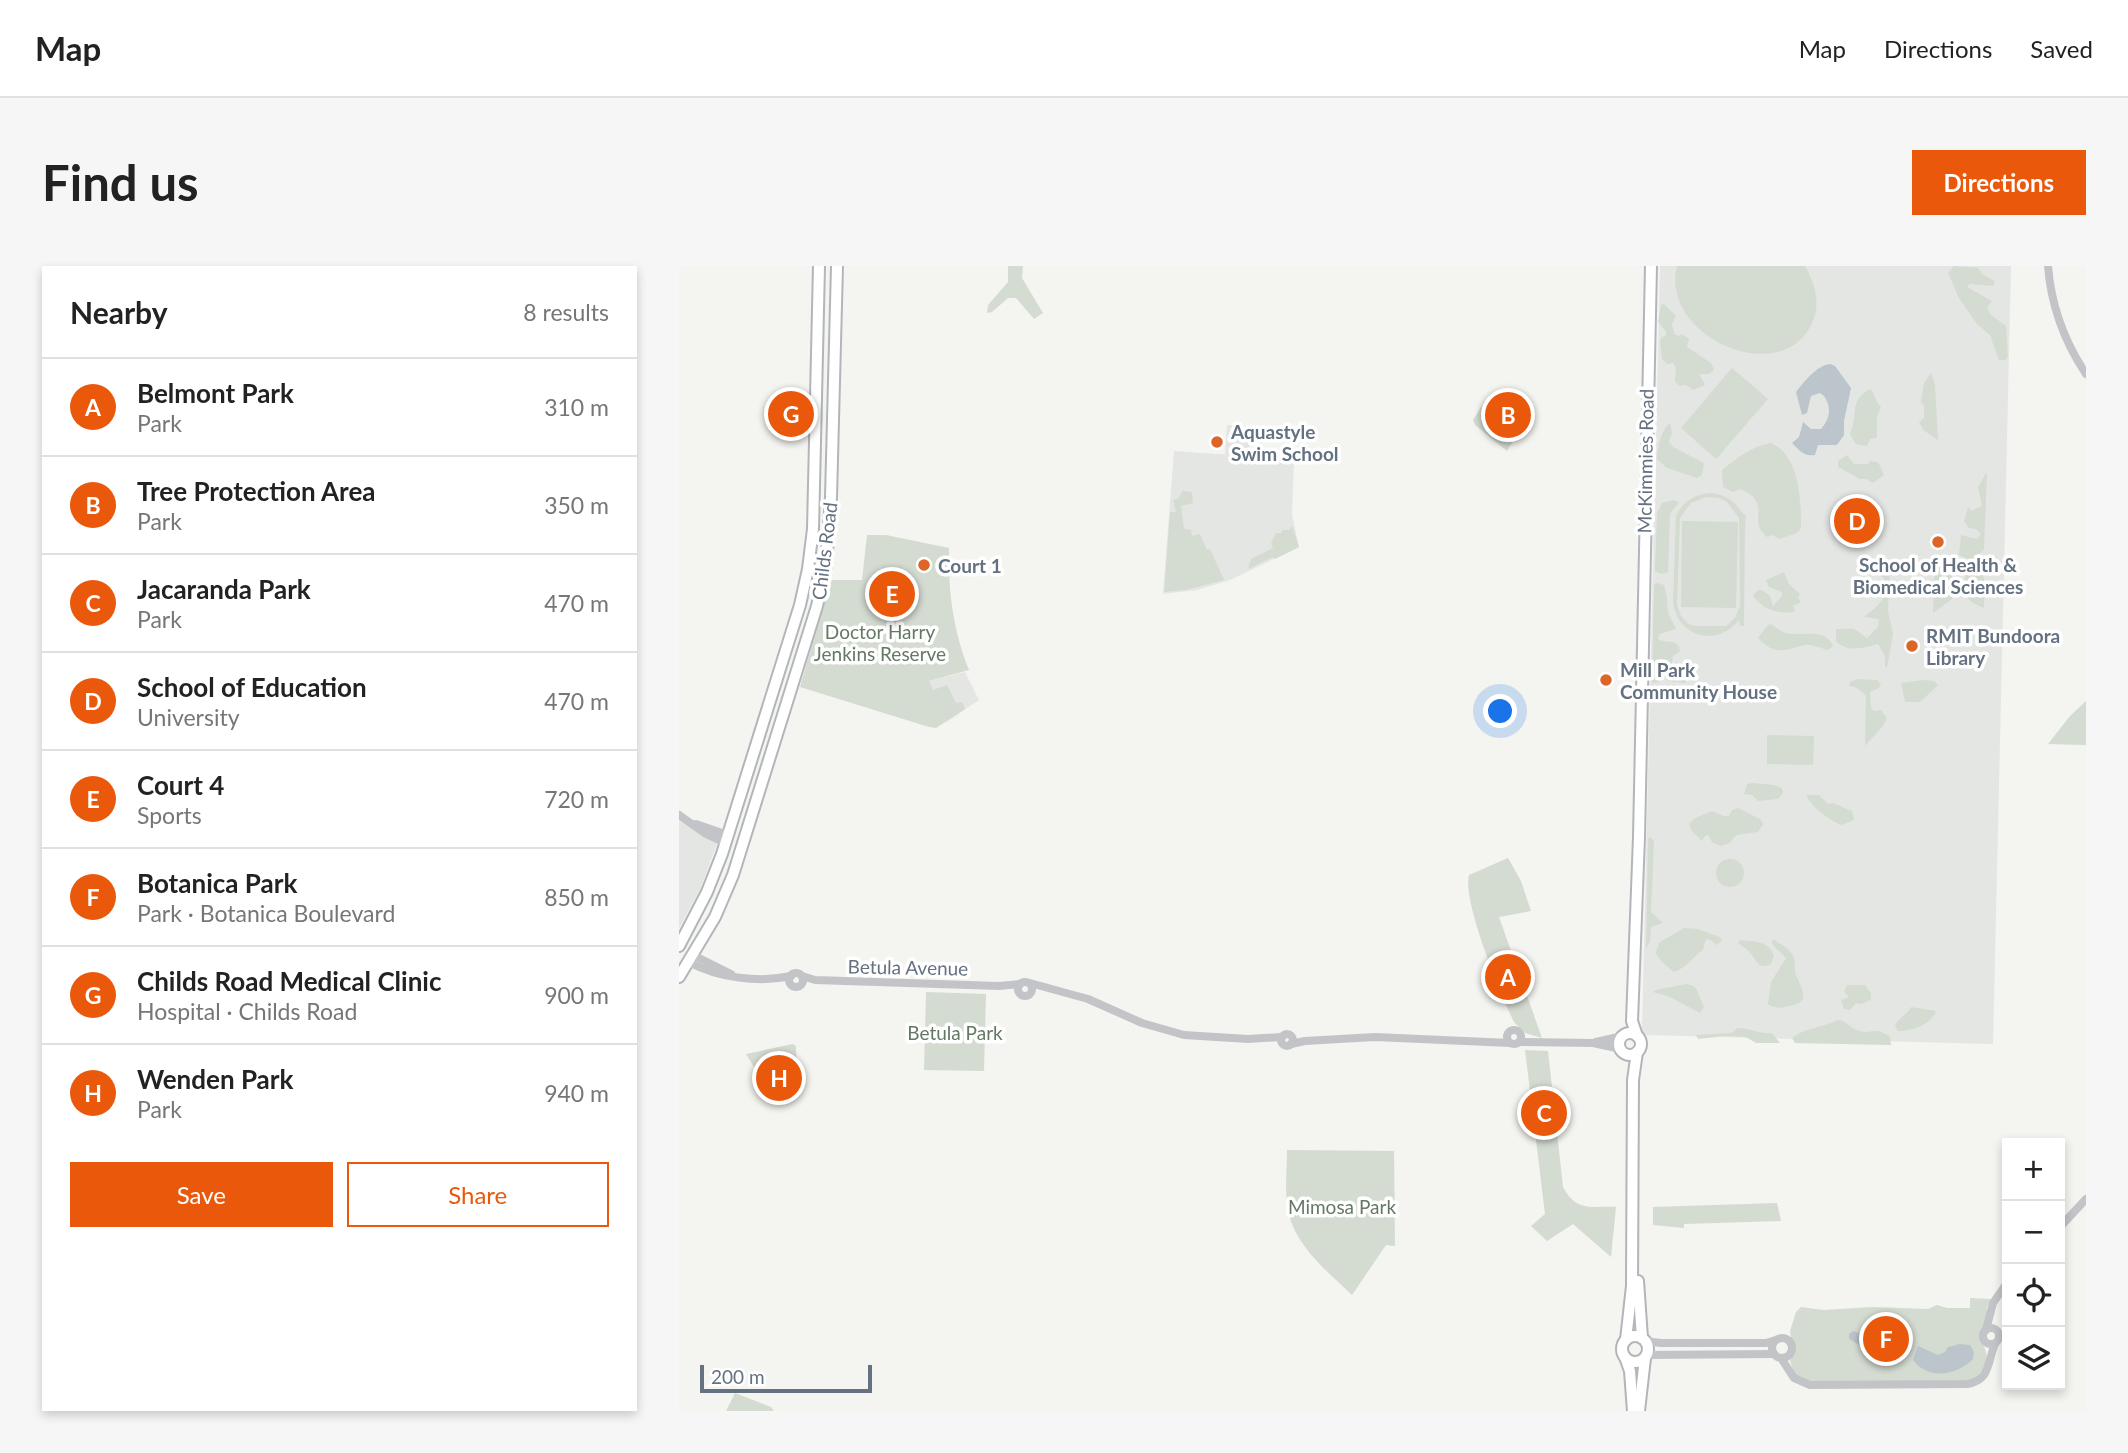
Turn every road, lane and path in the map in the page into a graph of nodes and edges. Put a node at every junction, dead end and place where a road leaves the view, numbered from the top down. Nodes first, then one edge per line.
1 (819, 266) edge
2 (837, 266) edge
3 (1649, 266) edge
4 (2048, 266) edge
5 (2086, 373) edge
6 (815, 443) junction
7 (832, 458) junction
8 (832, 476) junction
9 (814, 491) junction
10 (832, 495) junction
11 (683, 818) edge
12 (726, 839) junction
13 (743, 845) junction
14 (679, 950) edge
15 (691, 958) junction
16 (679, 977) edge
17 (1030, 983) junction
18 (1019, 987) junction
19 (1053, 989) junction
20 (1032, 993) junction
21 (1633, 998) junction
22 (1623, 1036) junction
23 (1637, 1036) junction
24 (1593, 1043) junction
25 (1623, 1051) junction
26 (1637, 1052) junction
27 (1633, 1080) junction
28 (2086, 1199) edge
29 (1632, 1212) junction
30 (2065, 1222) edge
31 (2002, 1289) edge
32 (1990, 1329) junction
33 (1626, 1340) junction
34 (1644, 1340) junction
35 (1776, 1340) junction
36 (1712, 1343) junction
37 (1990, 1343) junction
38 (1712, 1354) junction
39 (1781, 1356) junction
40 (1625, 1357) junction
41 (1646, 1357) junction
42 (1633, 1411) edge
43 (1639, 1411) edge

1 - 6 main road, Childs Road
2 - 7 main road, Childs Road
3 - 21 main road, McKimmies Road
4 - 5 street
6 - 7 main road
6 - 9 main road, Childs Road
7 - 8 main road, Childs Road
8 - 9 main road
8 - 10 main road, Childs Road
9 - 10 main road
9 - 12 main road, Childs Road
10 - 13 main road, Childs Road
11 - 12 street
12 - 13 main road
12 - 14 main road, Childs Road
13 - 15 main road, Childs Road
14 - 15 main road
15 - 16 main road, Childs Road
15 - 18 street, Betula Avenue
17 - 18 street, Betula Avenue
17 - 19 street, Betula Avenue
17 - 20 street
18 - 20 street, Betula Avenue
19 - 20 street, Betula Avenue
19 - 24 street, Betula Avenue
21 - 22 main road, McKimmies Road
21 - 23 main road, McKimmies Road
22 - 23 main road
22 - 24 street, Betula Avenue
22 - 25 main road
23 - 26 main road
24 - 25 street, Betula Avenue
25 - 26 main road
25 - 27 main road
26 - 27 main road
27 - 29 main road
28 - 30 street
29 - 33 main road
29 - 34 main road
31 - 32 street
32 - 37 street
32 - 37 street
33 - 34 main road
33 - 40 main road
34 - 36 street
34 - 41 main road
35 - 36 street
35 - 39 street
35 - 39 street
36 - 38 street
37 - 39 street
38 - 39 street
38 - 41 street
40 - 41 main road
40 - 42 main road
41 - 43 main road

